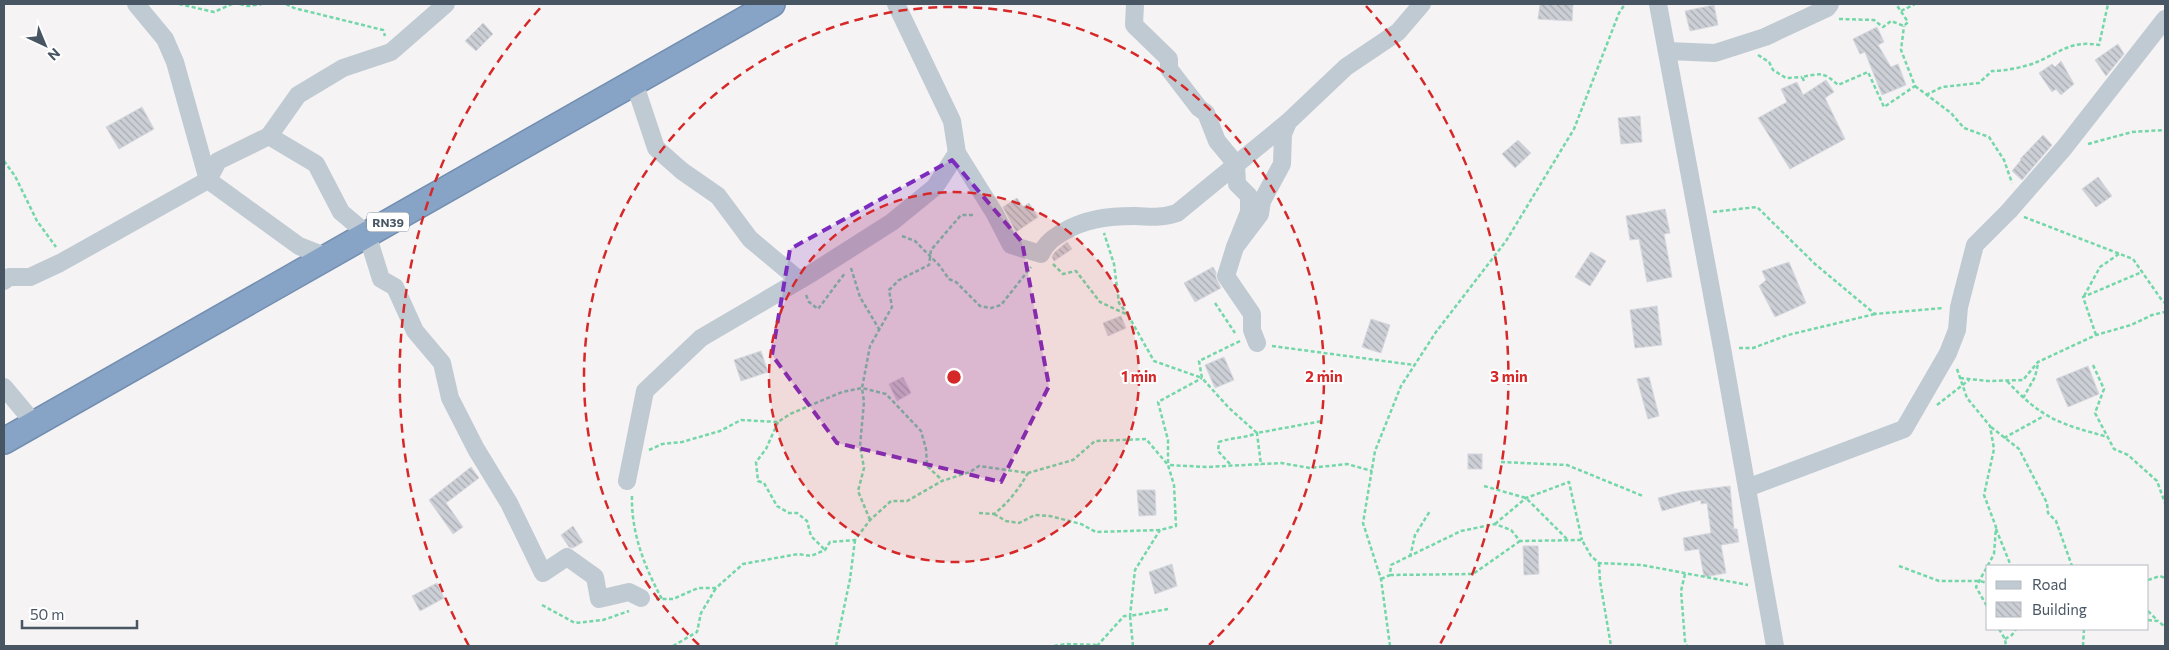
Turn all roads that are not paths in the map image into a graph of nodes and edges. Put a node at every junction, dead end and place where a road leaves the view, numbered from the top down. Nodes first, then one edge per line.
1 (136, 4) edge
2 (446, 4) edge
3 (772, 4) edge
4 (896, 4) edge
5 (1135, 4) edge
6 (1422, 4) edge
7 (1658, 4) edge
8 (1833, 8) edge
9 (2165, 19) edge
10 (1667, 51) junction
11 (634, 82) junction
12 (1288, 122) junction
13 (269, 136) junction
14 (957, 153) junction
15 (1236, 164) junction
16 (208, 180) junction
17 (366, 234) junction
18 (1235, 247) junction
19 (326, 257) junction
20 (799, 280) junction
21 (4, 281) edge
22 (1249, 342) road end
23 (4, 387) edge
24 (34, 423) junction
25 (4, 440) edge
26 (628, 481) road end
27 (1747, 488) junction
28 (641, 598) road end
29 (1775, 646) edge

1 - 16 street
2 - 13 street
3 - 11 highway, RN39
4 - 14 street
5 - 15 street
6 - 12 street
7 - 10 street
8 - 10 street
9 - 27 street
10 - 27 street
11 - 17 highway, RN39
11 - 20 street
12 - 15 street
12 - 18 street
13 - 16 street
13 - 17 street
14 - 15 street
14 - 20 street
15 - 18 street
16 - 19 street
16 - 21 street
17 - 19 highway, RN39
17 - 28 street
18 - 22 street
19 - 24 highway, RN39
20 - 26 street
23 - 24 street
24 - 25 highway, RN39
27 - 29 street

